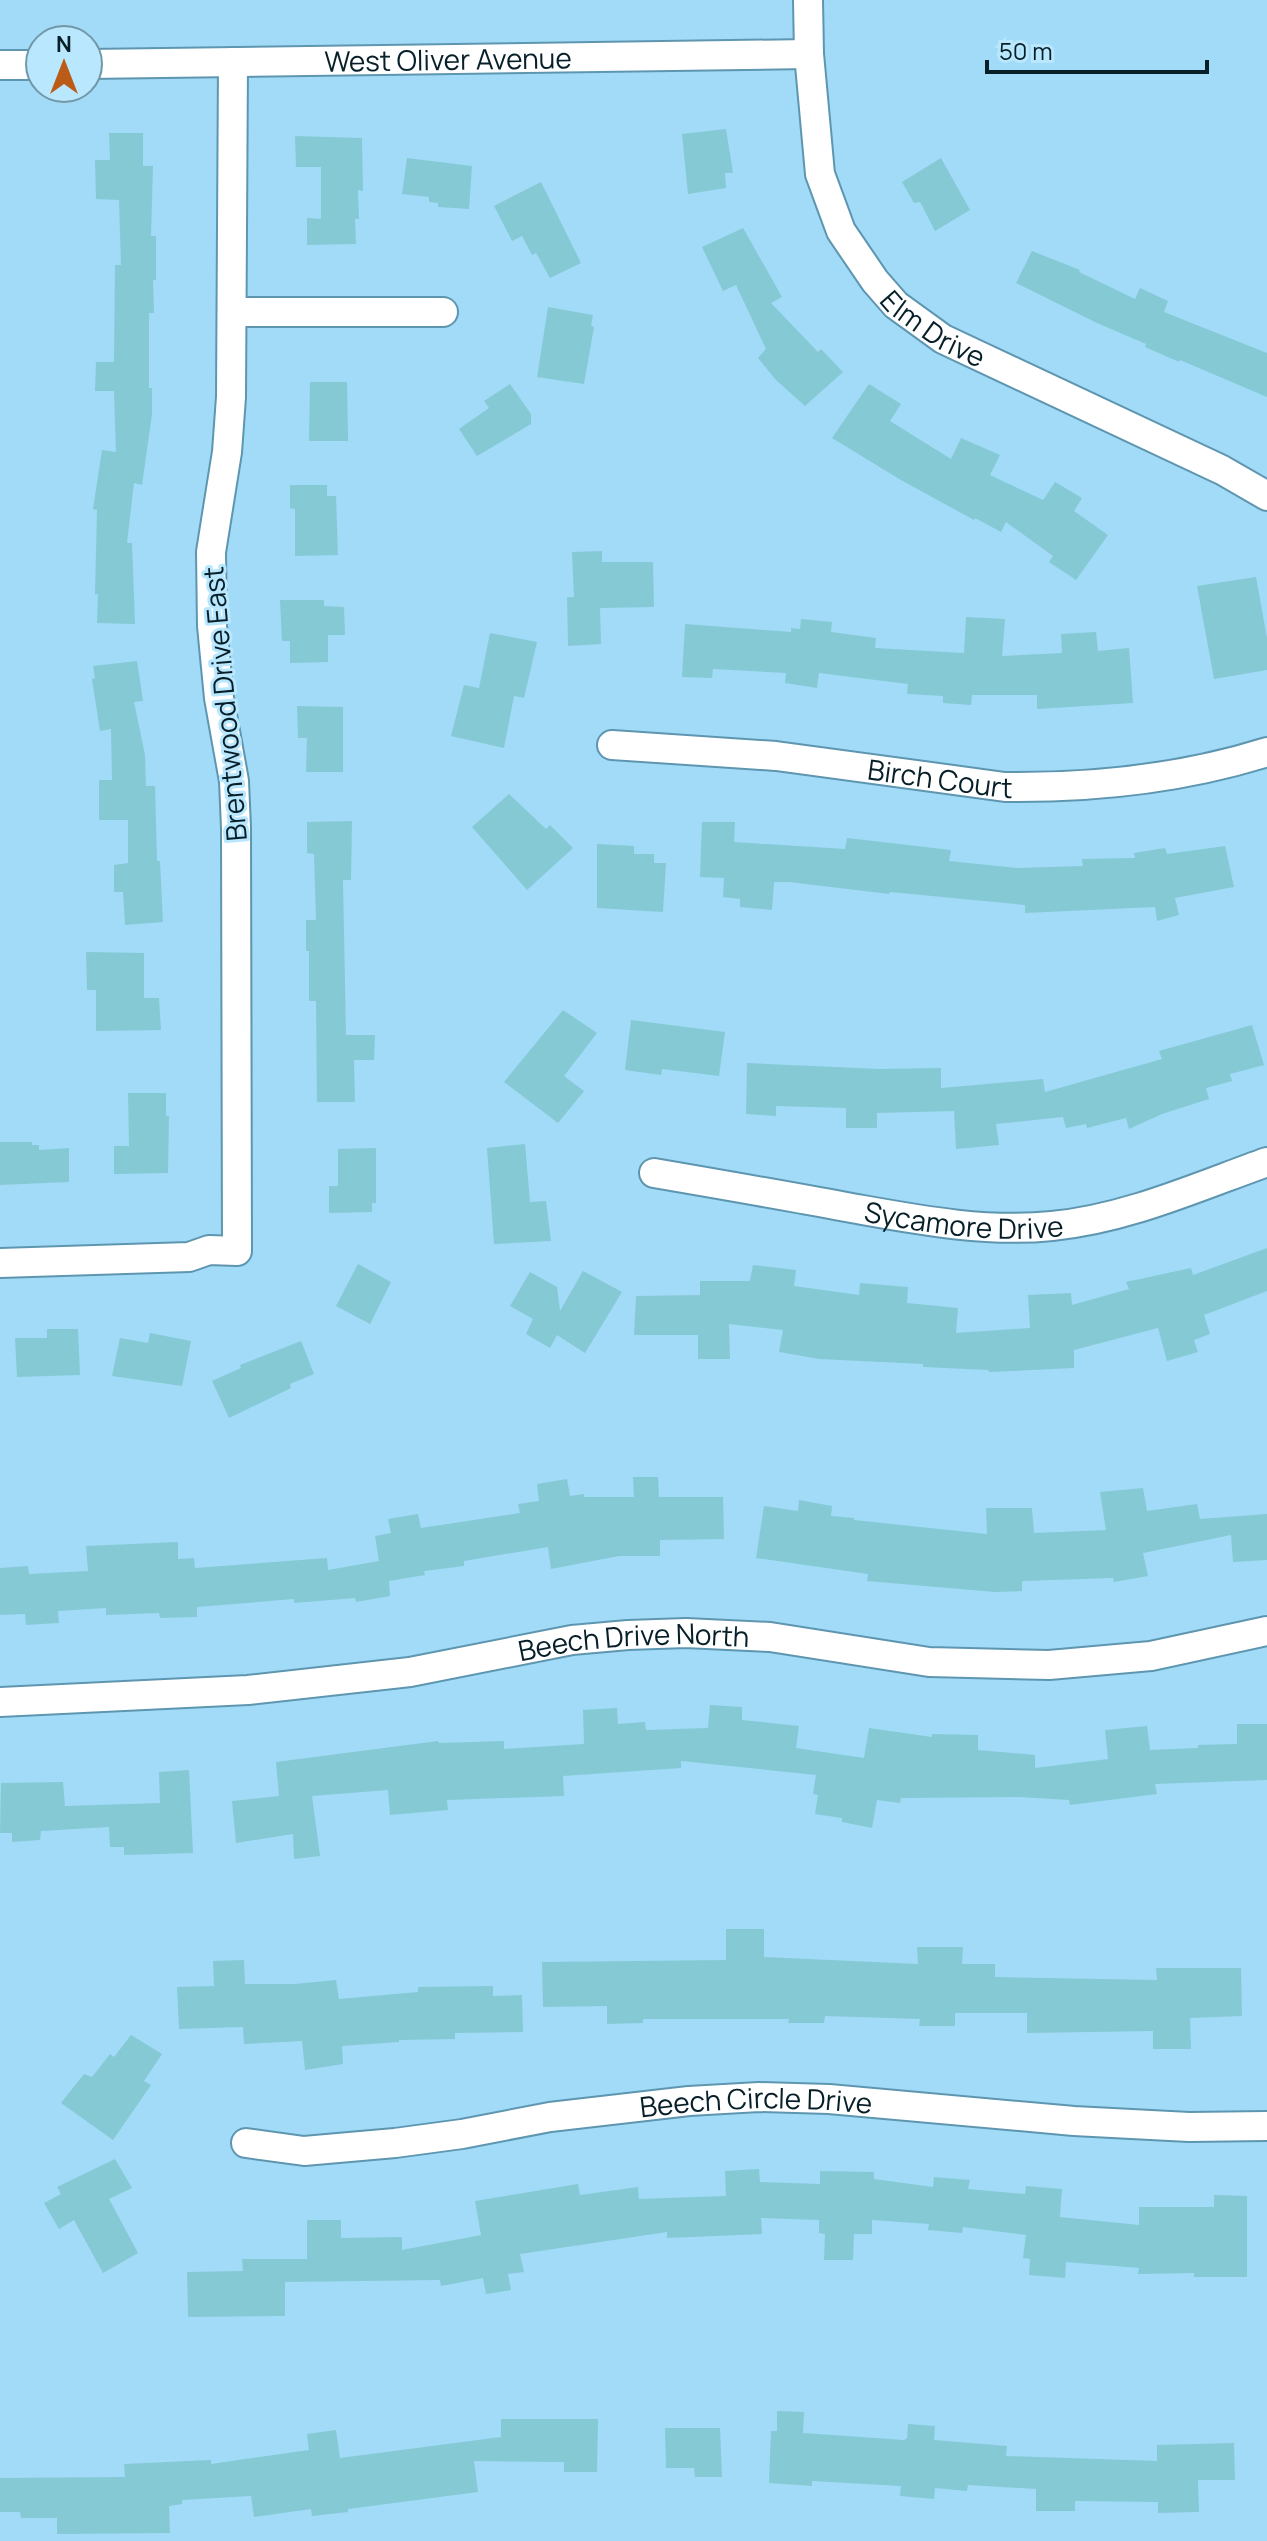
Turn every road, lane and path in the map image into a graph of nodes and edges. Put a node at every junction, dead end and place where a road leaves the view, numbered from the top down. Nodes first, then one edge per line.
1 (808, 0) edge
2 (809, 54) junction
3 (233, 62) junction
4 (104, 64) edge
5 (0, 65) edge
6 (24, 65) edge
7 (234, 312) junction
8 (443, 312) dead end
9 (1267, 496) edge
10 (612, 745) dead end
11 (1267, 752) edge
12 (1267, 1162) edge
13 (654, 1173) dead end
14 (0, 1263) edge
15 (1267, 1631) edge
16 (0, 1702) edge
17 (1267, 2126) edge
18 (246, 2143) dead end

1 - 2 street, Elm Drive
2 - 3 street, West Oliver Avenue
2 - 9 street, Elm Drive
3 - 4 street, West Oliver Avenue
3 - 7 street, Brentwood Drive East
5 - 6 street
7 - 8 street
7 - 14 street, Brentwood Drive East
10 - 11 street, Birch Court
12 - 13 street, Sycamore Drive
15 - 16 street, Beech Drive North
17 - 18 street, Beech Circle Drive

